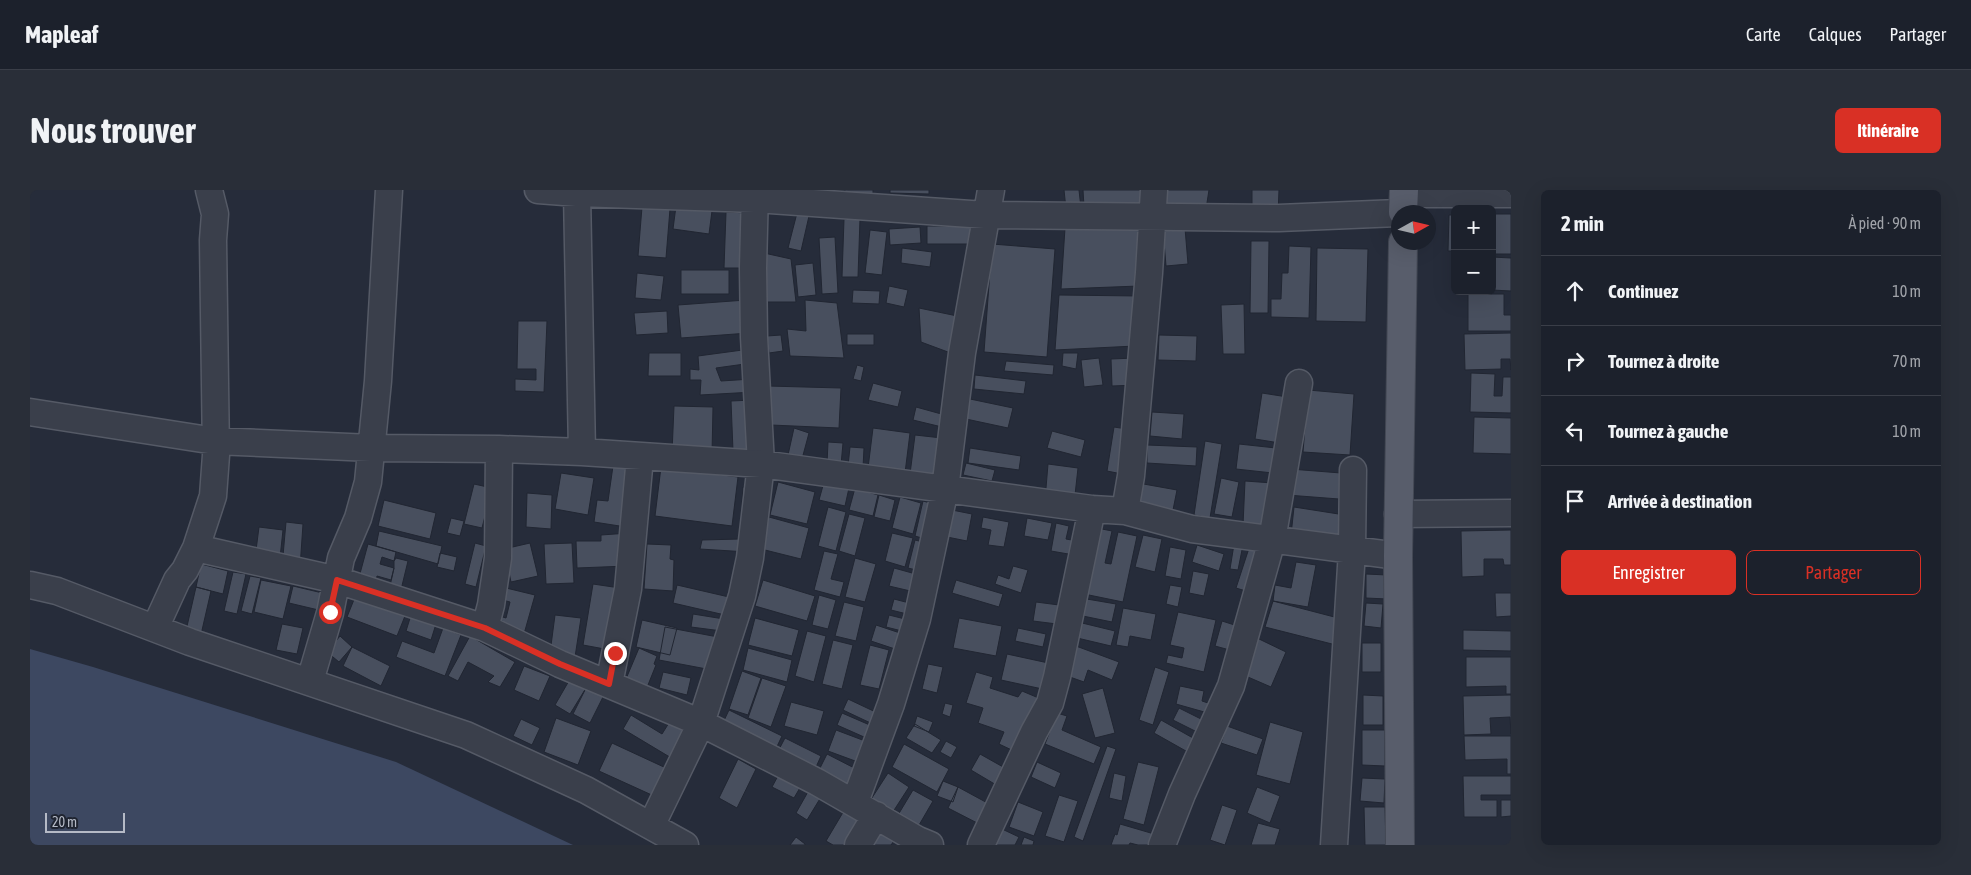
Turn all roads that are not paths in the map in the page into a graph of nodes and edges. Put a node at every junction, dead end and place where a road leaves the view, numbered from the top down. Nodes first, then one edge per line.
1 (209, 190) edge
2 (389, 190) edge
3 (538, 190) edge
4 (991, 190) edge
5 (1154, 190) edge
6 (577, 193) junction
7 (627, 193) edge
8 (1501, 193) edge
9 (755, 194) edge
10 (882, 199) edge
11 (1402, 202) edge
12 (985, 215) junction
13 (1151, 218) junction
14 (1403, 250) edge
15 (1300, 384) dead end
16 (30, 412) edge
17 (215, 441) junction
18 (371, 448) junction
19 (499, 449) junction
20 (582, 452) junction
21 (640, 457) junction
22 (761, 464) junction
23 (1353, 470) dead end
24 (945, 489) junction
25 (1092, 509) junction
26 (1125, 511) junction
27 (1511, 513) edge
28 (1398, 514) junction
29 (1272, 540) junction
30 (196, 548) junction
31 (1352, 550) junction
32 (1398, 556) junction
33 (337, 580) junction
34 (30, 585) edge
35 (155, 628) junction
36 (485, 628) junction
37 (310, 681) junction
38 (609, 684) junction
39 (701, 723) junction
40 (865, 809) junction
41 (651, 826) junction
42 (685, 845) edge
43 (858, 845) edge
44 (930, 845) edge
45 (981, 845) edge
46 (1162, 845) edge
47 (1334, 845) edge
48 (1400, 845) edge

1 - 17 street
2 - 18 street
3 - 6 street
4 - 12 street
5 - 13 street
6 - 7 street
6 - 20 street
7 - 9 street
8 - 11 street
9 - 10 street
9 - 22 street
10 - 12 street
11 - 13 street
12 - 13 street
12 - 24 street
13 - 26 street
14 - 28 main road
15 - 29 street
16 - 17 street
17 - 18 street
17 - 30 street
18 - 19 street
18 - 33 street
19 - 20 street
19 - 36 street
20 - 21 street
21 - 22 street
21 - 38 street
22 - 24 street
22 - 39 street
23 - 31 street
24 - 25 street
24 - 40 street
25 - 26 street
25 - 45 street
26 - 29 street
27 - 28 street
28 - 32 main road
29 - 31 street
29 - 46 street
30 - 33 street
30 - 35 street
31 - 32 street
31 - 47 street
32 - 48 main road
33 - 36 street
33 - 37 street
34 - 35 street
35 - 37 street
36 - 38 street
37 - 41 street
38 - 39 street
39 - 40 street
39 - 41 street
40 - 43 street
40 - 44 street
41 - 42 street

